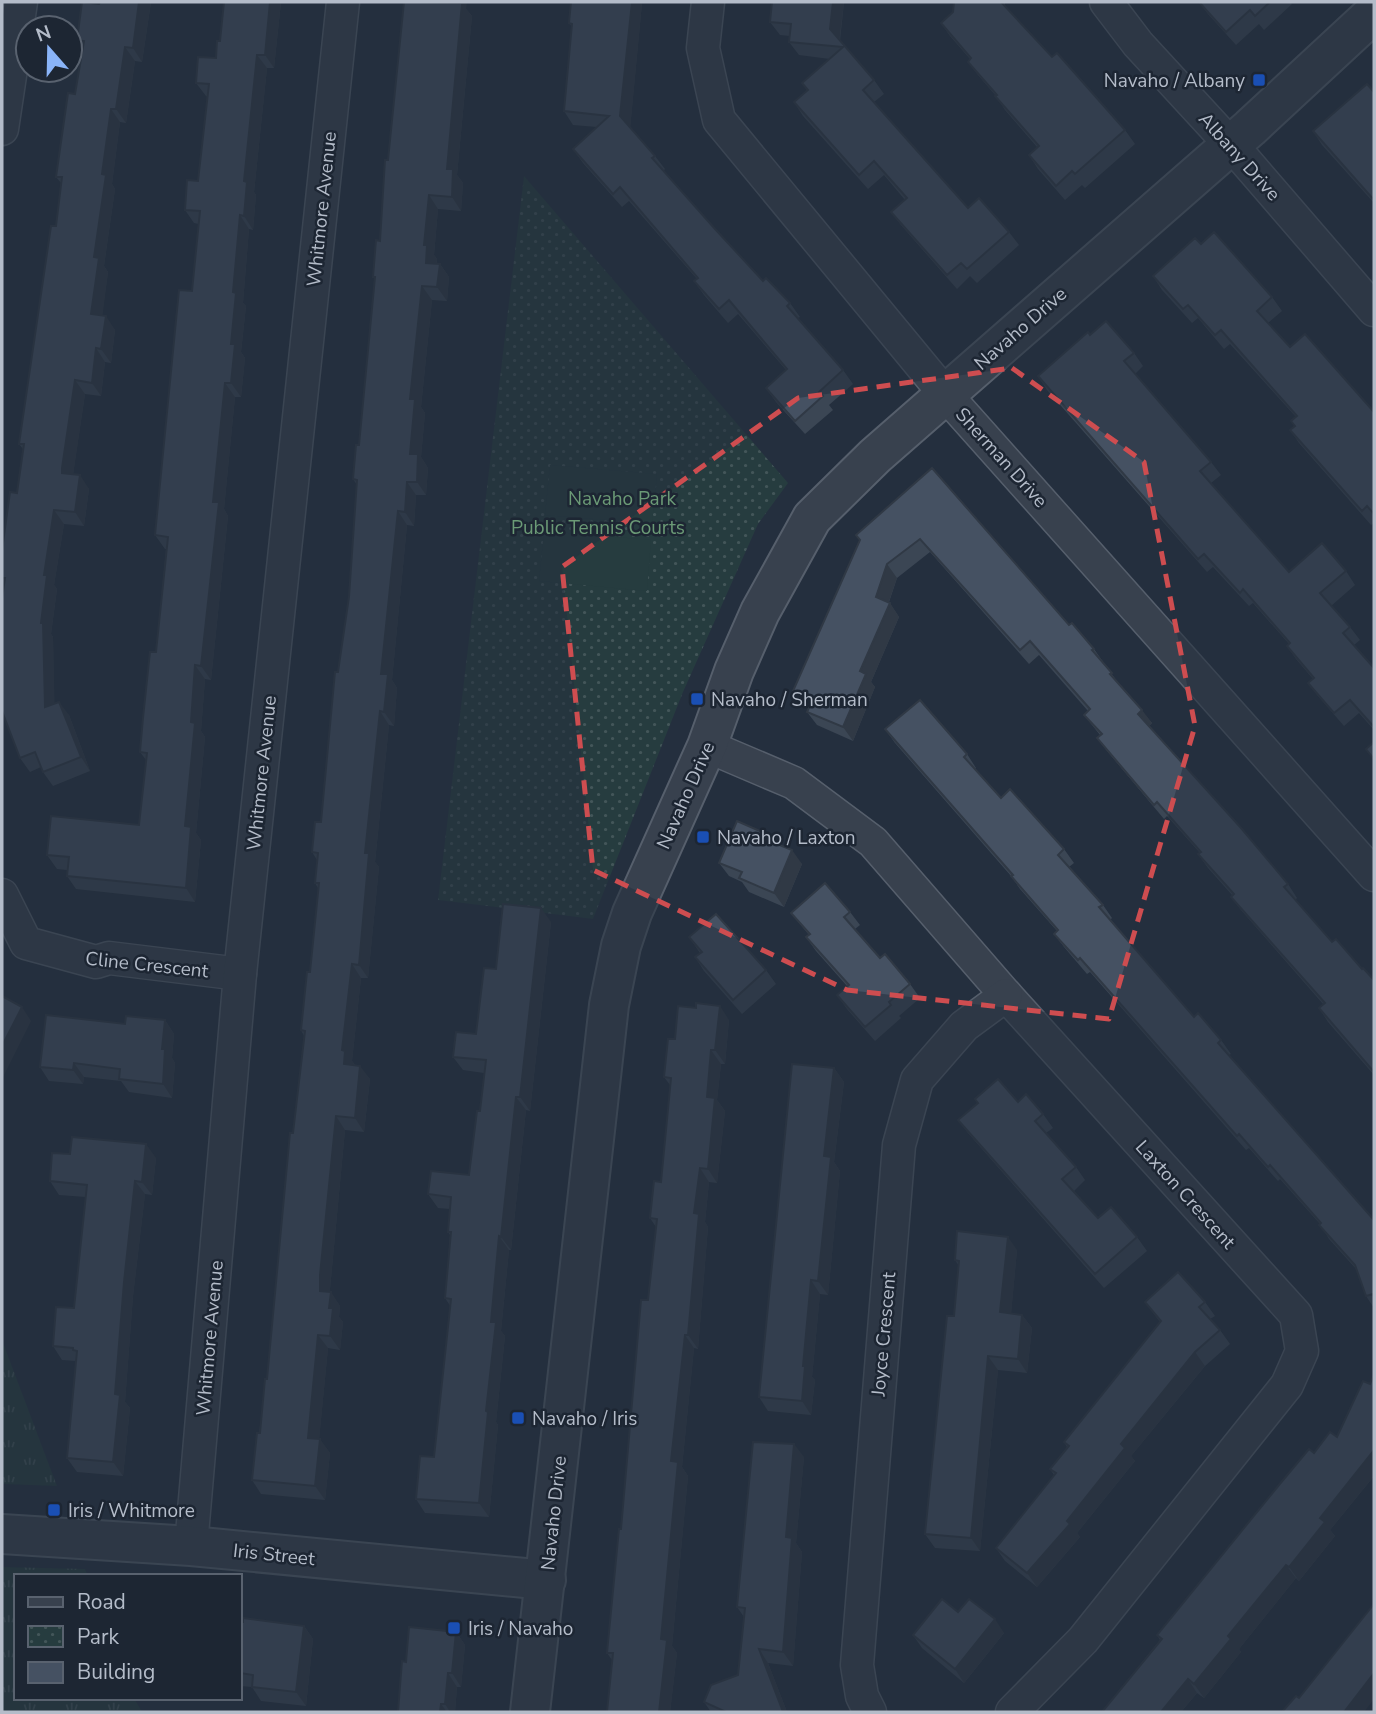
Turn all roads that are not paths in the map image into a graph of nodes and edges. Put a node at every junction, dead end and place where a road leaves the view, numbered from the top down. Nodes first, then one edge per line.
1 (21, 2) edge
2 (343, 2) edge
3 (708, 2) edge
4 (1106, 2) edge
5 (1374, 13) edge
6 (2, 129) edge
7 (1230, 145) junction
8 (1374, 310) edge
9 (945, 394) junction
10 (708, 746) junction
11 (1374, 875) edge
12 (2, 895) edge
13 (240, 974) junction
14 (1006, 995) junction
15 (2, 1534) edge
16 (191, 1546) junction
17 (546, 1580) junction
18 (530, 1712) edge
19 (870, 1712) edge
20 (1012, 1712) edge

1 - 6 street
2 - 13 street, Whitmore Avenue
3 - 9 street, Sherman Drive
4 - 7 street, Albany Drive
5 - 7 street, Navaho Drive
7 - 8 street, Albany Drive
7 - 9 street, Navaho Drive
9 - 10 street, Navaho Drive
9 - 11 street, Sherman Drive
10 - 14 street, Laxton Crescent
10 - 17 street, Navaho Drive
12 - 13 street, Cline Crescent
13 - 16 street, Whitmore Avenue
14 - 19 street, Joyce Crescent
14 - 20 street, Laxton Crescent
15 - 16 street, Iris Street
16 - 17 street, Iris Street
17 - 18 street, Navaho Drive

